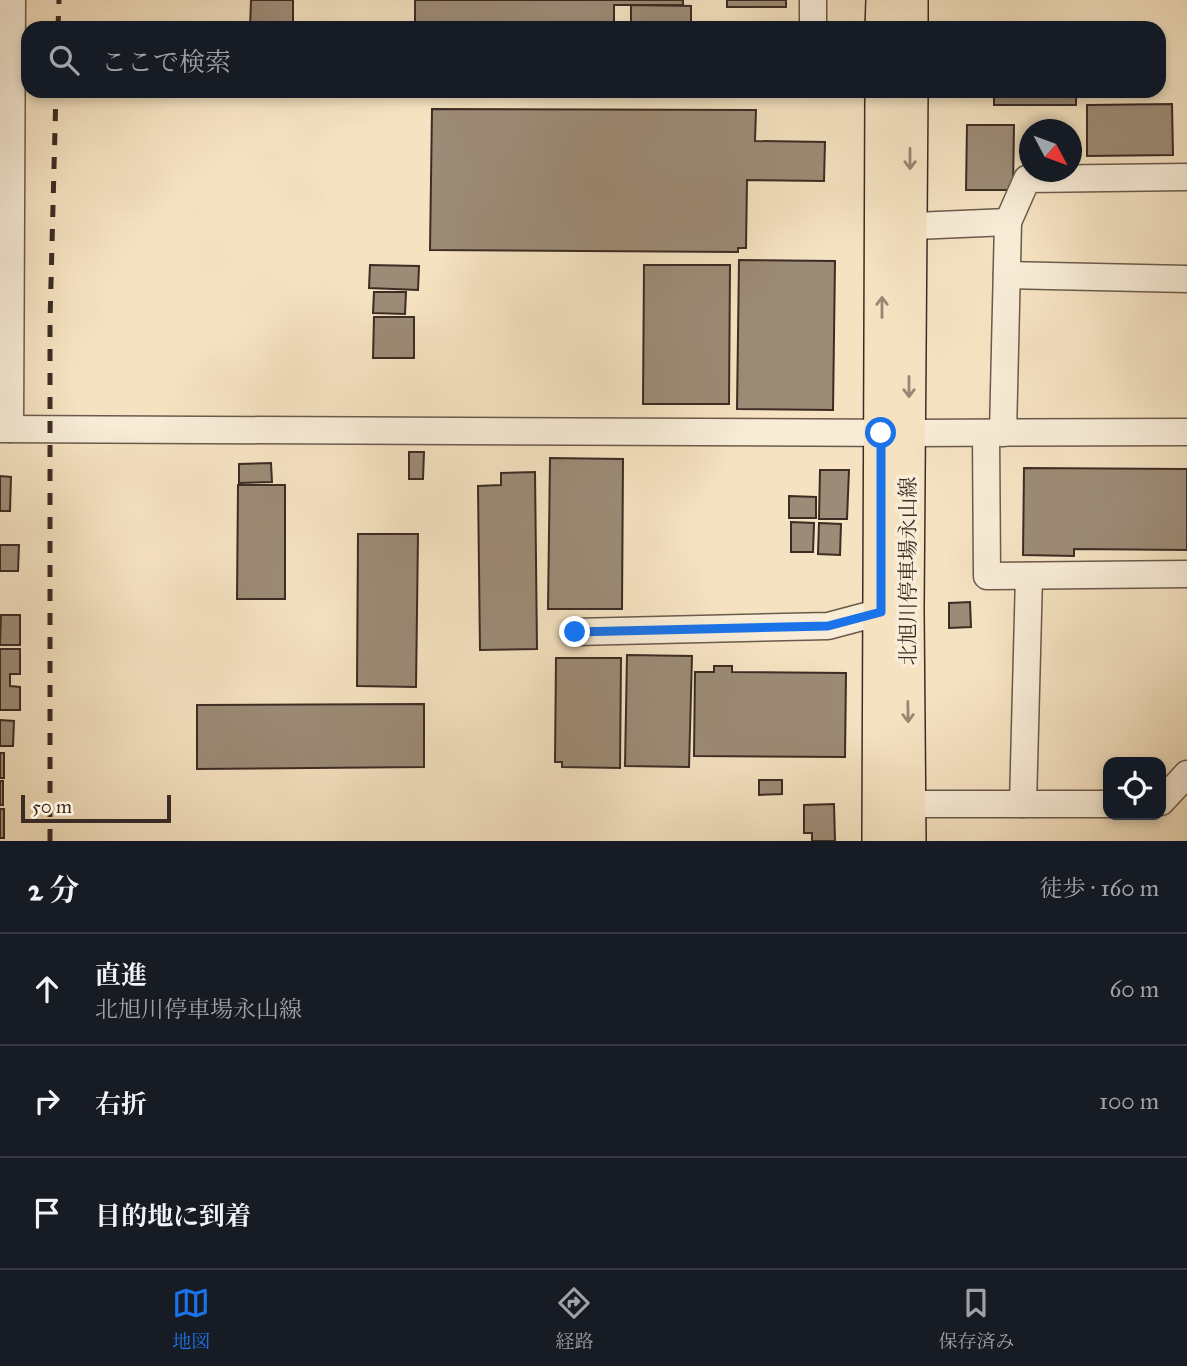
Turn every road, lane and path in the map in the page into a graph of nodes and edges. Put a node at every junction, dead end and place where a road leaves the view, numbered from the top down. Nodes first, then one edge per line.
1 (12, 0) edge
2 (813, 0) edge
3 (883, 0) edge
4 (911, 0) edge
5 (813, 21) edge
6 (883, 21) edge
7 (911, 21) edge
8 (883, 98) edge
9 (910, 98) edge
10 (1187, 177) edge
11 (1008, 222) junction
12 (896, 227) junction
13 (1007, 275) junction
14 (1187, 279) edge
15 (5, 429) edge
16 (1187, 432) edge
17 (895, 433) junction
18 (995, 433) junction
19 (1187, 575) edge
20 (1029, 576) junction
21 (889, 610) junction
22 (575, 632) dead end
23 (1187, 774) edge
24 (1166, 797) edge
25 (895, 804) junction
26 (1023, 804) junction
27 (1103, 804) edge
28 (879, 841) edge
29 (909, 841) edge

1 - 15 street
2 - 5 street
3 - 6 main road
4 - 7 main road
8 - 12 main road, 北旭川停車場永山線
9 -> 12 main road, 北旭川停車場永山線
10 - 11 street
11 - 12 street
11 - 13 street
12 - 17 main road, 北旭川停車場永山線
13 - 14 street
13 - 18 street
15 - 17 street
16 - 18 street
17 - 18 street
17 - 21 main road, 北旭川停車場永山線
18 - 20 street
19 - 20 street
20 - 26 street
21 - 22 street
21 - 25 main road, 北旭川停車場永山線
23 - 24 street
25 - 26 street
25 - 28 main road, 北旭川停車場永山線
25 - 29 main road, 北旭川停車場永山線
26 - 27 street

